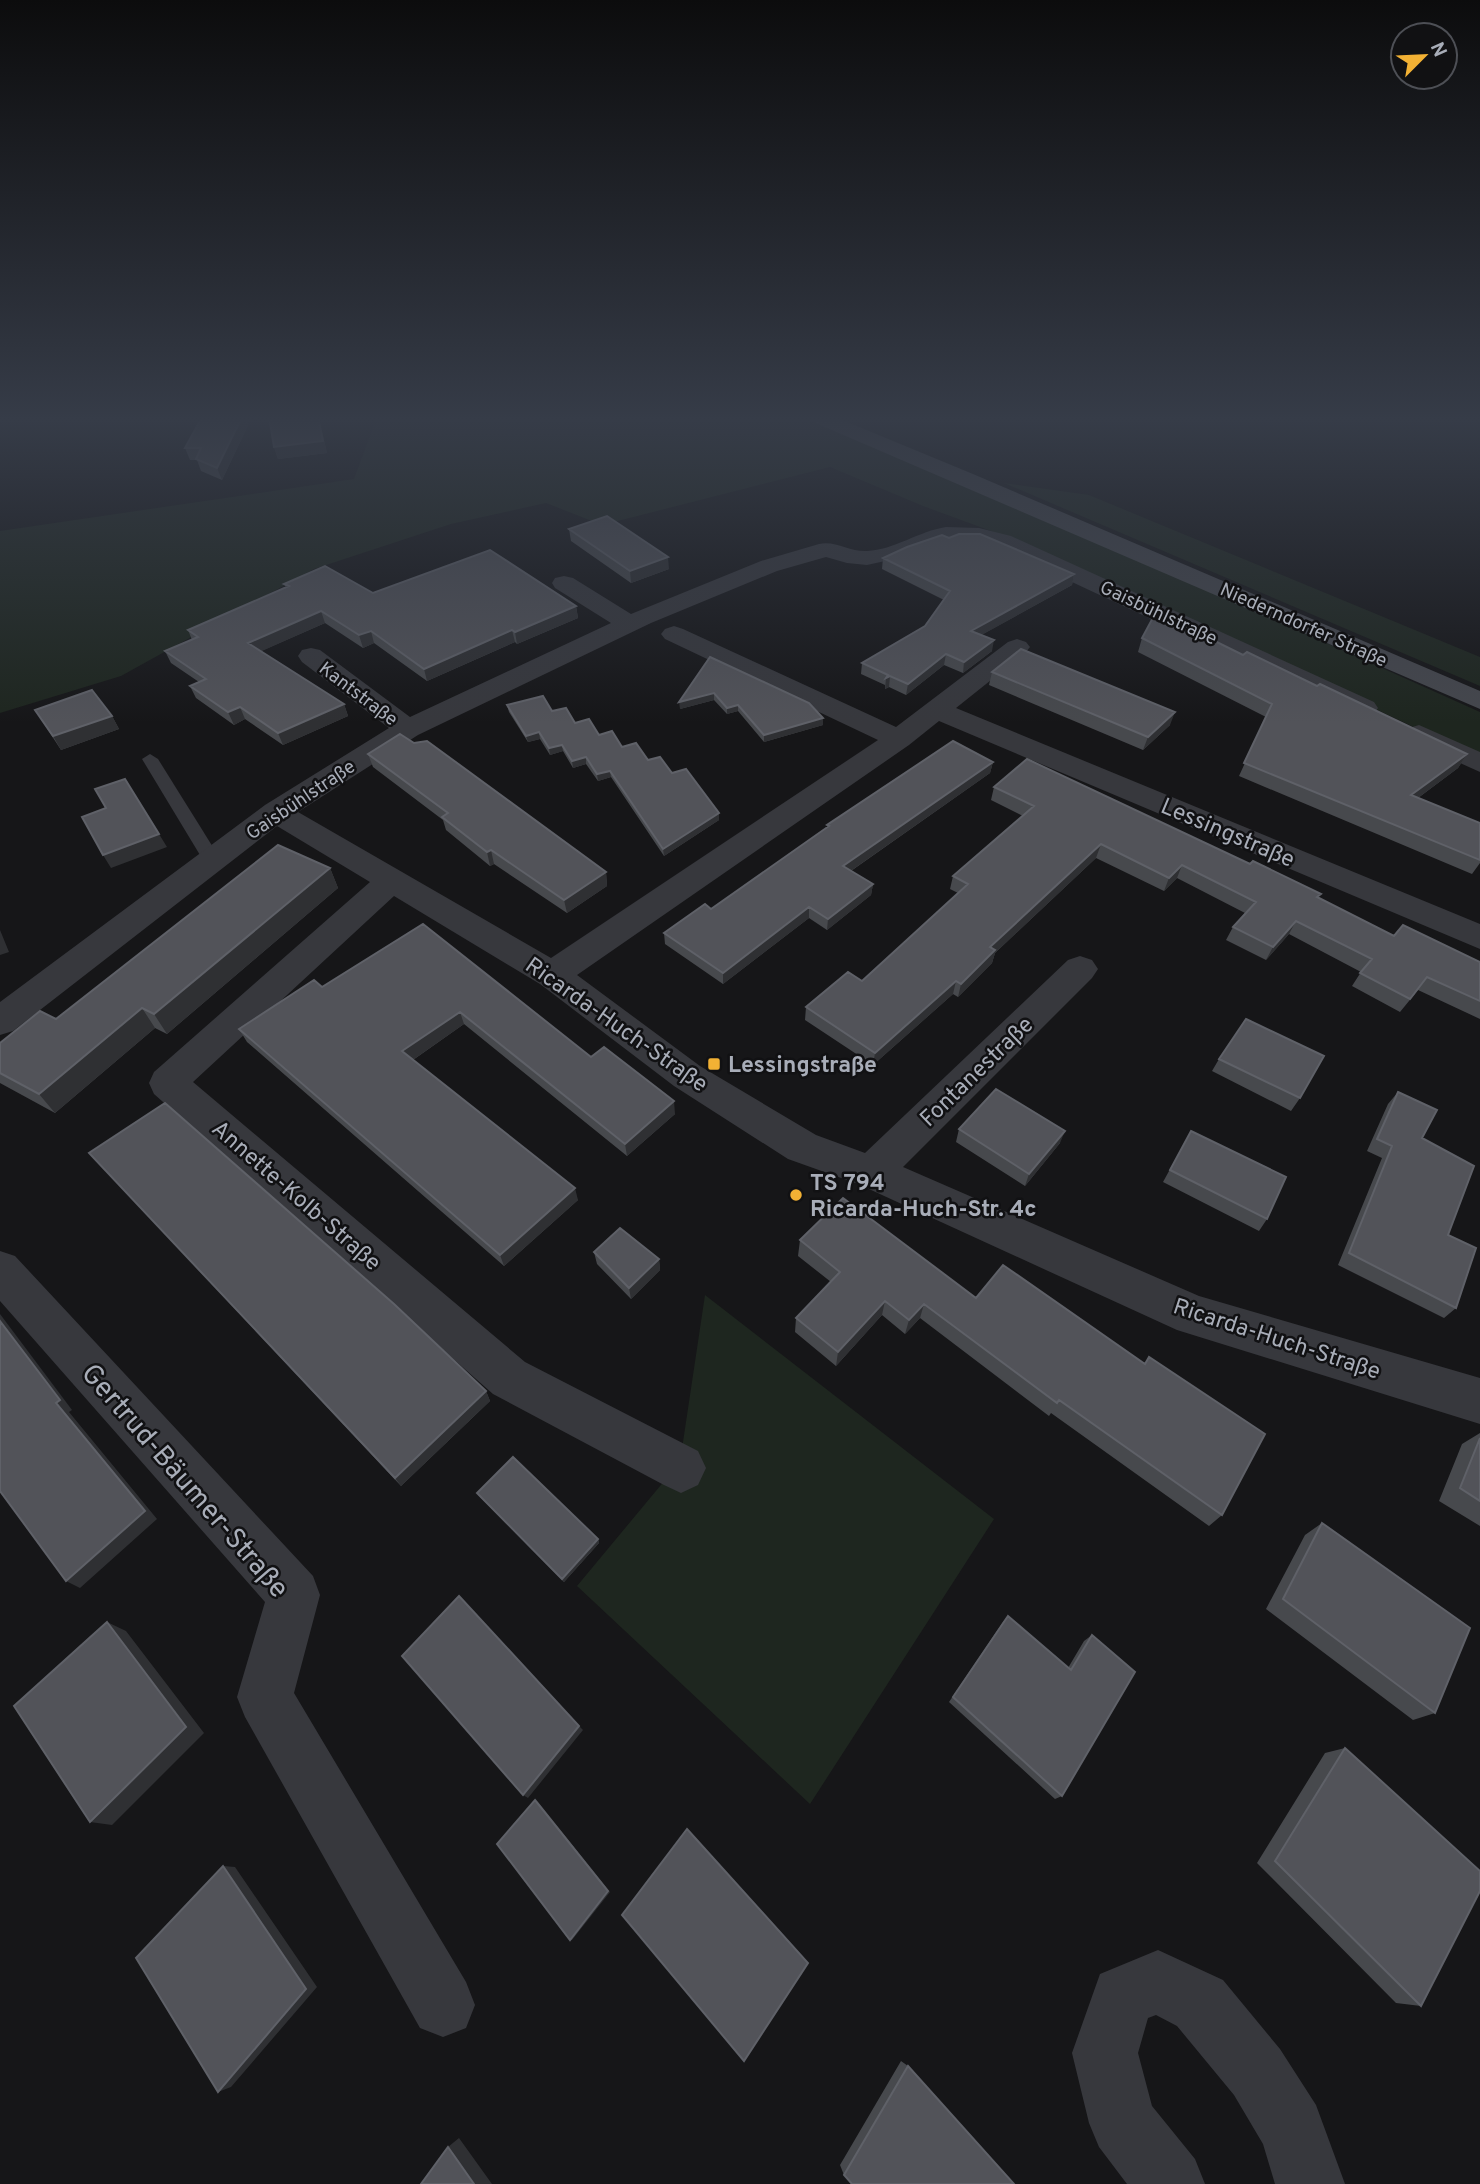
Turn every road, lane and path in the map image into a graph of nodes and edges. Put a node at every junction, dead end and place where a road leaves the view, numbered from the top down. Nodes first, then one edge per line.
1 (1061, 519) edge
2 (564, 583) dead end
3 (630, 624) junction
4 (674, 634) dead end
5 (1017, 647) dead end
6 (311, 656) dead end
7 (1480, 701) edge
8 (937, 710) junction
9 (408, 729) junction
10 (899, 738) junction
11 (150, 759) dead end
12 (1480, 763) edge
13 (275, 812) junction
14 (212, 860) junction
15 (393, 879) junction
16 (1480, 937) edge
17 (1080, 969) dead end
18 (552, 975) junction
19 (0, 1021) edge
20 (872, 1172) junction
21 (0, 1269) edge
22 (1480, 1401) edge
23 (681, 1468) dead end
24 (443, 2005) dead end
25 (1170, 2184) edge
26 (1310, 2184) edge

1 - 7 main road, Niederndorfer Straße
2 - 3 street
3 - 9 street, Gaisbühlstraße
3 - 12 street, Gaisbühlstraße
4 - 10 street
5 - 8 street
6 - 9 street, Kantstraße
8 - 10 street
8 - 16 street, Lessingstraße
9 - 13 street, Gaisbühlstraße
10 - 18 street
11 - 14 lane
13 - 14 street, Gaisbühlstraße
13 - 15 street, Ricarda-Huch-Straße
14 - 19 street, Gaisbühlstraße
15 - 18 street, Ricarda-Huch-Straße
15 - 23 street, Annette-Kolb-Straße
17 - 20 street, Fontanestraße
18 - 20 street, Ricarda-Huch-Straße
20 - 22 street, Ricarda-Huch-Straße
21 - 24 street, Gertrud-Bäumer-Straße
25 - 26 street

